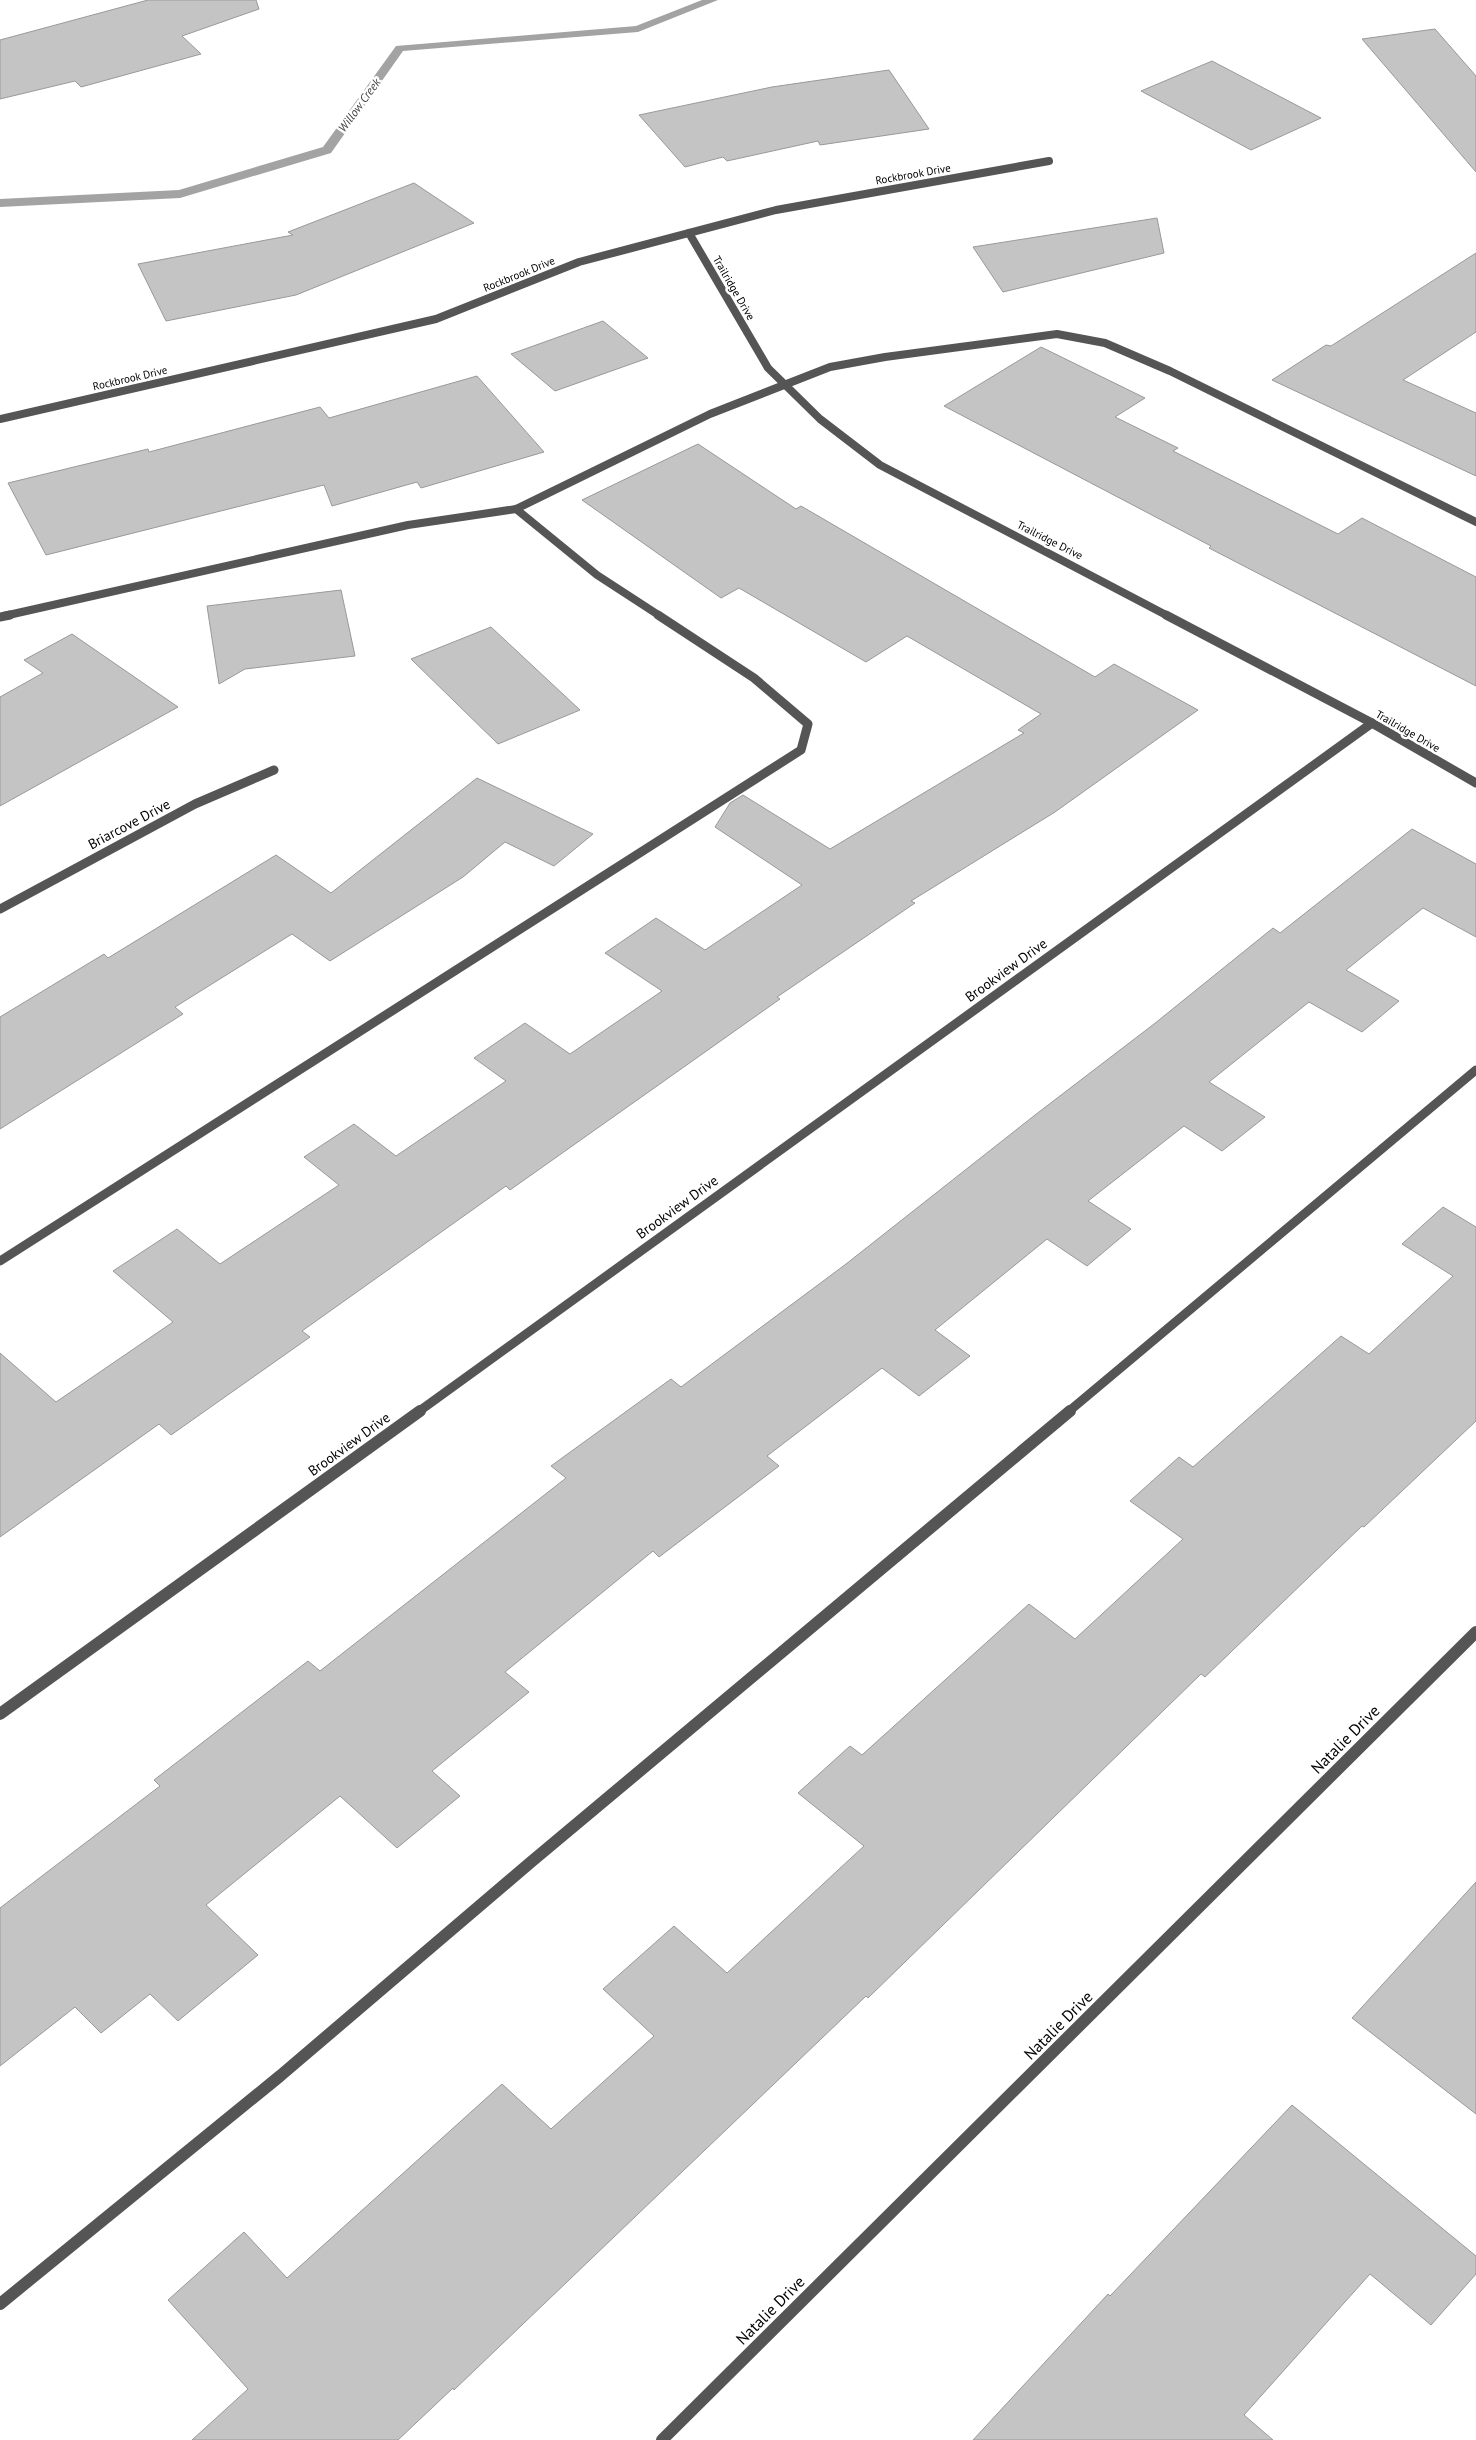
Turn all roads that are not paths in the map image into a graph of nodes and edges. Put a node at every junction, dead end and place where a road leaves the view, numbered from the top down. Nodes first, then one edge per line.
1 (1049, 161) dead end
2 (689, 233) junction
3 (785, 384) junction
4 (0, 419) edge
5 (516, 509) junction
6 (1476, 522) edge
7 (0, 617) edge
8 (1372, 723) junction
9 (274, 770) dead end
10 (1476, 783) edge
11 (0, 909) edge
12 (1476, 1070) edge
13 (0, 1261) edge
14 (1476, 1632) edge
15 (0, 1714) edge
16 (0, 2304) edge
17 (662, 2440) edge

1 - 2 street, Rockbrook Drive
2 - 3 street, Trailridge Drive
2 - 4 street, Rockbrook Drive
3 - 5 street
3 - 6 street
3 - 8 street, Trailridge Drive
5 - 7 street
5 - 13 street
8 - 10 street, Trailridge Drive
8 - 15 street, Brookview Drive
9 - 11 street, Briarcove Drive
12 - 16 street
14 - 17 street, Natalie Drive

